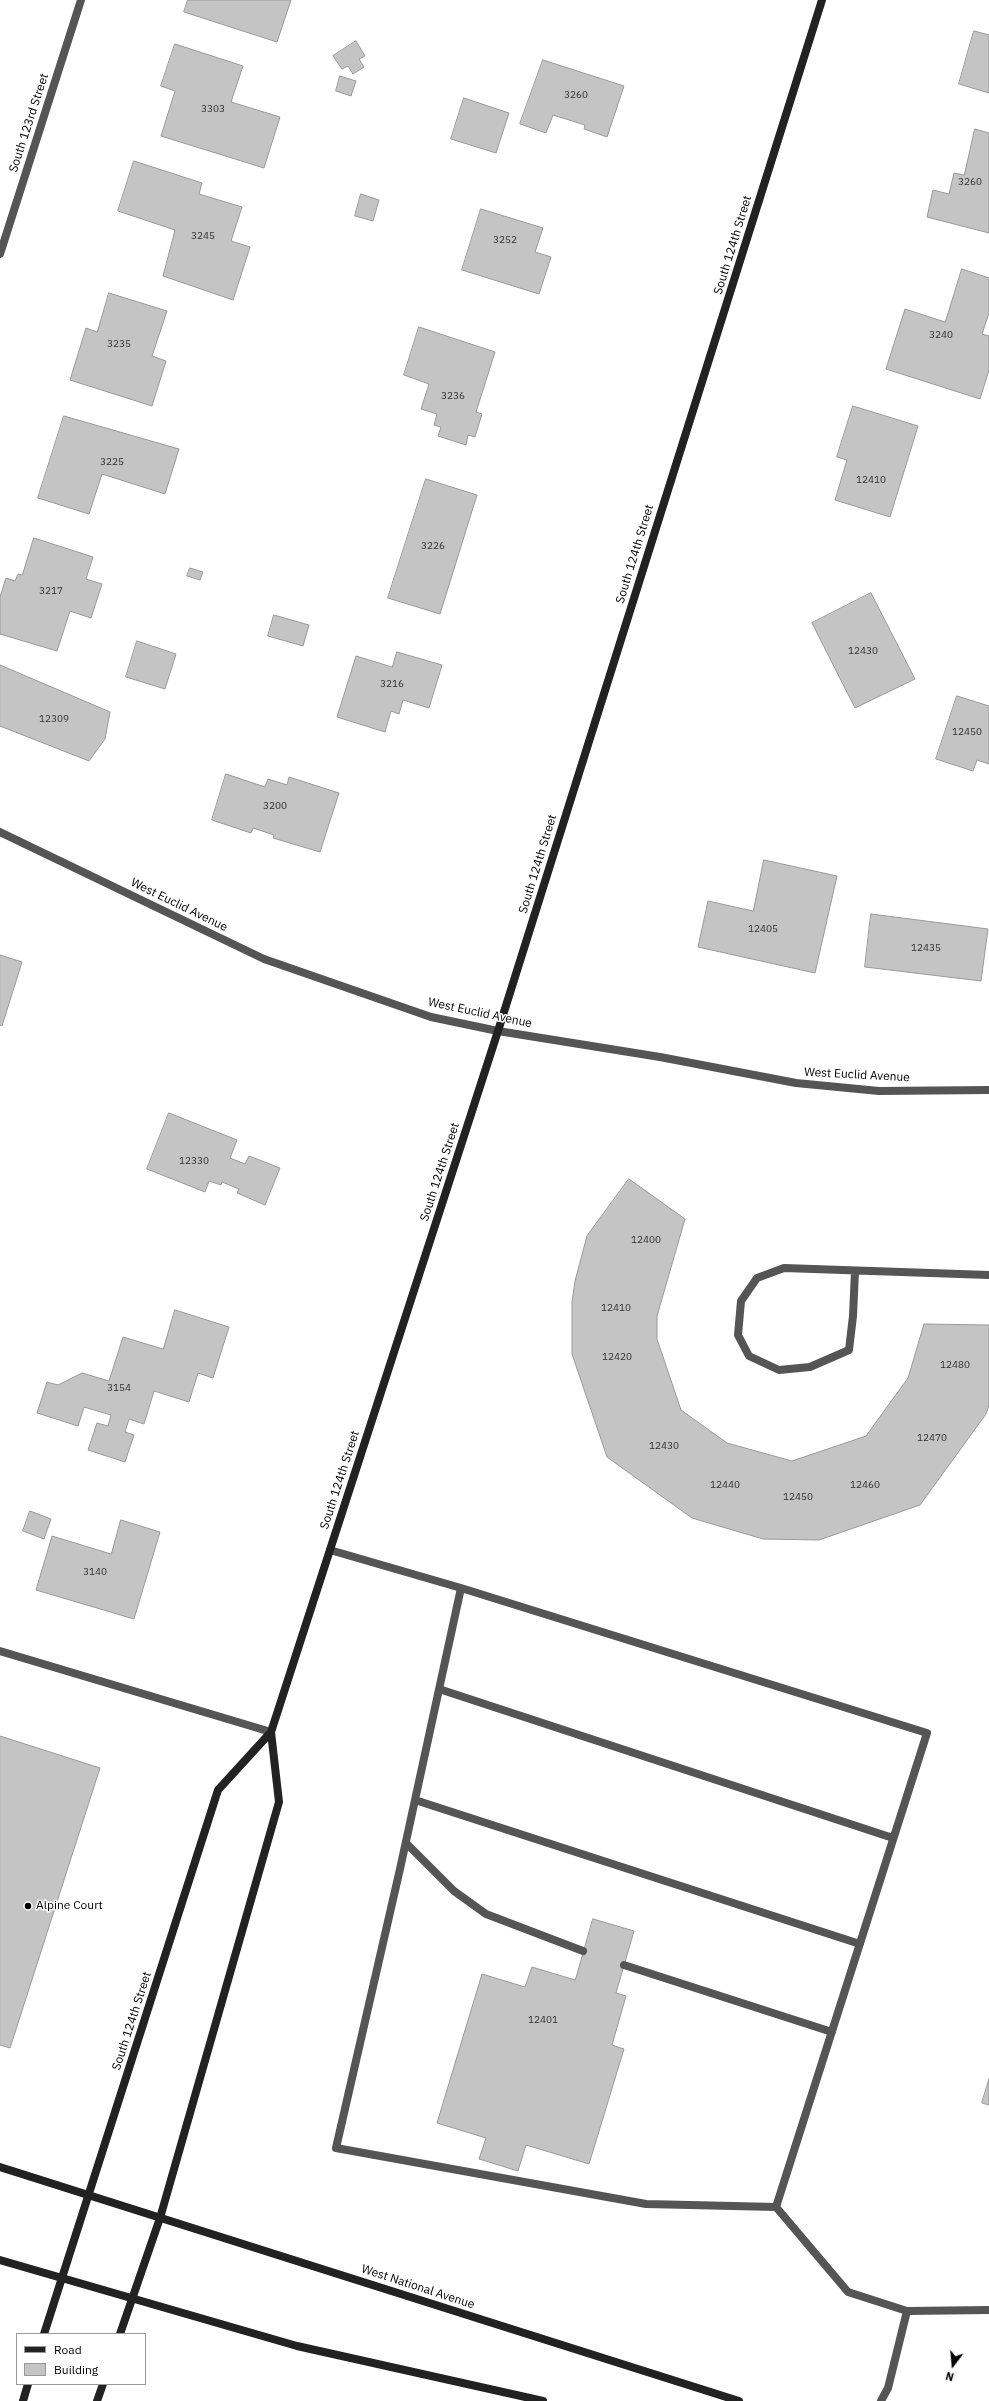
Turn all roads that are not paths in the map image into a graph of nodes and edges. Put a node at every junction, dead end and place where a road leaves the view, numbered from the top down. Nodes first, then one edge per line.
1 (81, 0) edge
2 (822, 0) edge
3 (0, 254) edge
4 (0, 832) edge
5 (498, 1031) junction
6 (989, 1090) edge
7 (856, 1271) junction
8 (989, 1275) edge
9 (330, 1550) junction
10 (461, 1588) junction
11 (0, 1651) edge
12 (439, 1689) junction
13 (271, 1732) junction
14 (415, 1800) junction
15 (893, 1838) junction
16 (406, 1843) junction
17 (860, 1944) junction
18 (583, 1951) dead end
19 (624, 1965) dead end
20 (832, 2032) junction
21 (0, 2167) edge
22 (89, 2196) junction
23 (776, 2207) junction
24 (160, 2218) junction
25 (0, 2260) edge
26 (61, 2278) junction
27 (132, 2299) junction
28 (989, 2310) edge
29 (908, 2311) junction
30 (44, 2333) edge
31 (120, 2333) edge
32 (28, 2385) edge
33 (103, 2385) edge
34 (23, 2401) edge
35 (97, 2401) edge
36 (543, 2401) edge
37 (739, 2401) edge
38 (881, 2401) edge

1 - 3 street, South 123rd Street
2 - 5 street, South 124th Street
4 - 5 street, West Euclid Avenue
5 - 6 street, West Euclid Avenue
5 - 9 street, South 124th Street
7 - 7 street
7 - 8 street
9 - 10 street
9 - 13 street, South 124th Street
10 - 12 street
10 - 15 street
11 - 13 street
12 - 14 street
12 - 15 street
13 - 22 street, South 124th Street
13 - 24 street, South 124th Street
14 - 16 street
14 - 17 street
15 - 17 street
16 - 18 street
16 - 23 street
17 - 20 street
19 - 20 street
20 - 23 street
21 - 22 street, West National Avenue
22 - 24 street, West National Avenue
22 - 26 street, South 124th Street
23 - 29 street
24 - 27 street, South 124th Street
24 - 37 street, West National Avenue
25 - 26 street
26 - 27 street
26 - 30 street, South 124th Street
27 - 31 street, South 124th Street
27 - 36 street
28 - 29 street
29 - 38 street
32 - 34 street
33 - 35 street

